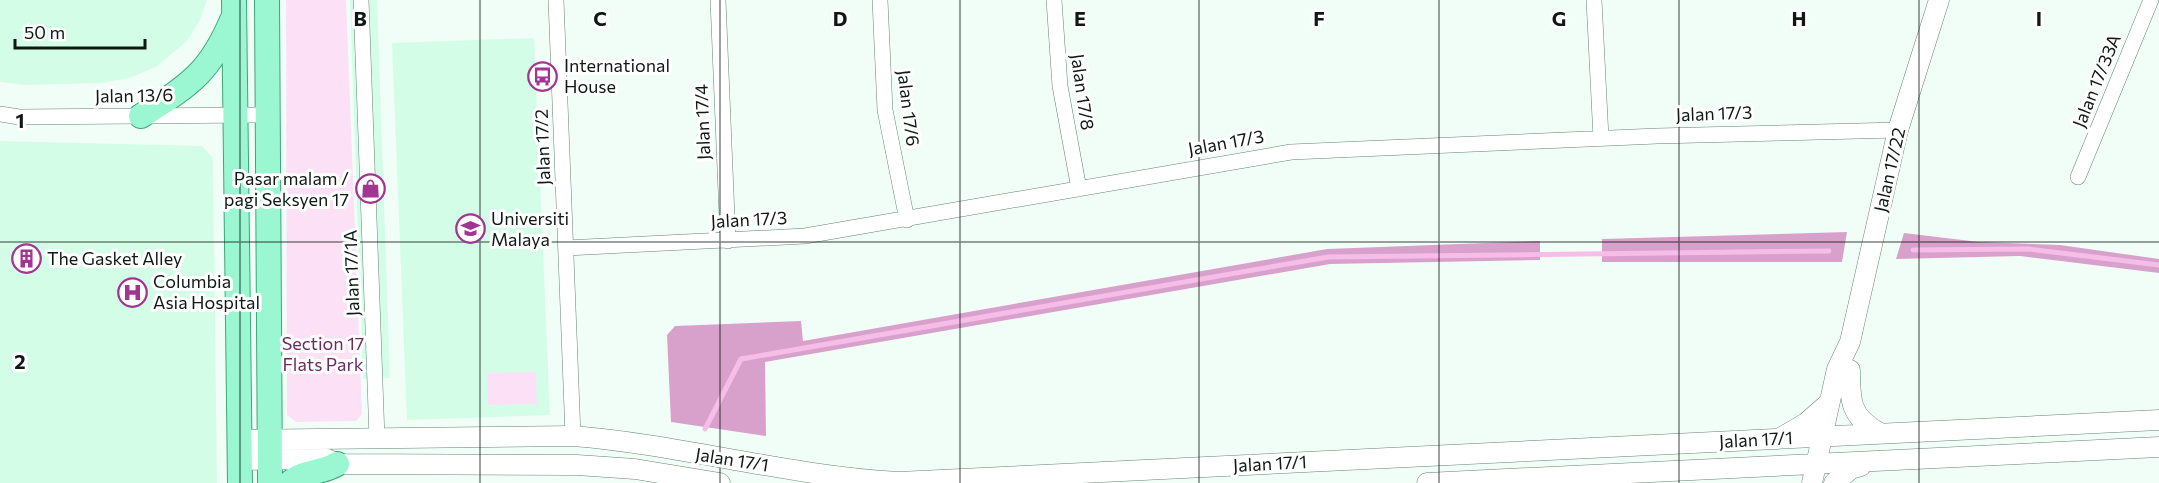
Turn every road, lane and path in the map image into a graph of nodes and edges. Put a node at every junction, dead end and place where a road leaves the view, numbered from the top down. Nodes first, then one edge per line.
1 (267, 0) edge
2 (361, 0) edge
3 (556, 0) edge
4 (718, 0) edge
5 (880, 0) edge
6 (1054, 0) edge
7 (1594, 0) edge
8 (1939, 0) edge
9 (2151, 0) edge
10 (234, 7) edge
11 (0, 114) edge
12 (236, 114) junction
13 (268, 115) junction
14 (141, 116) junction
15 (1898, 130) junction
16 (1601, 138) junction
17 (2078, 177) dead end
18 (1079, 189) junction
19 (907, 220) junction
20 (728, 241) junction
21 (566, 248) junction
22 (1850, 342) junction
23 (1850, 370) junction
24 (1830, 402) junction
25 (2159, 420) edge
26 (1949, 429) junction
27 (1880, 433) junction
28 (573, 436) junction
29 (1829, 436) junction
30 (377, 438) junction
31 (1779, 439) junction
32 (2159, 447) edge
33 (1968, 456) junction
34 (240, 461) edge
35 (270, 461) edge
36 (337, 464) junction
37 (1778, 466) junction
38 (1823, 476) edge
39 (952, 481) edge
40 (290, 483) edge
41 (720, 483) edge
42 (1427, 483) edge
43 (1795, 483) edge

1 - 13 main road
2 - 30 street, Jalan 17/1A
3 - 21 street, Jalan 17/2
4 - 20 street, Jalan 17/4
5 - 19 street, Jalan 17/6
6 - 18 street, Jalan 17/8
7 - 16 street
8 - 15 street, Jalan 17/22
9 - 17 street, Jalan 17/33A
10 - 12 main road
10 - 14 main road
11 - 14 street, Jalan 13/6
12 - 13 street, Jalan 13/6
12 - 14 street, Jalan 13/6
12 - 34 main road
13 - 35 main road
15 - 16 street, Jalan 17/3
15 - 22 street, Jalan 17/22
16 - 18 street, Jalan 17/3
18 - 19 street, Jalan 17/3
19 - 20 street, Jalan 17/3
20 - 21 street, Jalan 17/3
21 - 28 street, Jalan 17/2
22 - 23 street, Jalan 17/22
22 - 24 street, Jalan 17/22
23 - 27 street
23 - 29 street, Jalan 17/22
24 - 29 street, Jalan 17/22
24 - 31 street
25 - 26 street, Jalan 17/1
26 - 27 street, Jalan 17/1
26 - 33 street
27 - 29 street, Jalan 17/1
28 - 30 street, Jalan 17/1
28 - 39 street, Jalan 17/1
29 - 31 street, Jalan 17/1
29 - 38 street, Jalan 17/22
30 - 35 street, Jalan 17/1
31 - 39 street, Jalan 17/1
32 - 33 street
33 - 38 street
34 - 35 street, Jalan 17/1
35 - 36 street, Jalan 17/1
36 - 40 main road
36 - 41 street, Jalan 17/1
37 - 38 street, Jalan 17/1
37 - 42 street, Jalan 17/1
37 - 43 street

